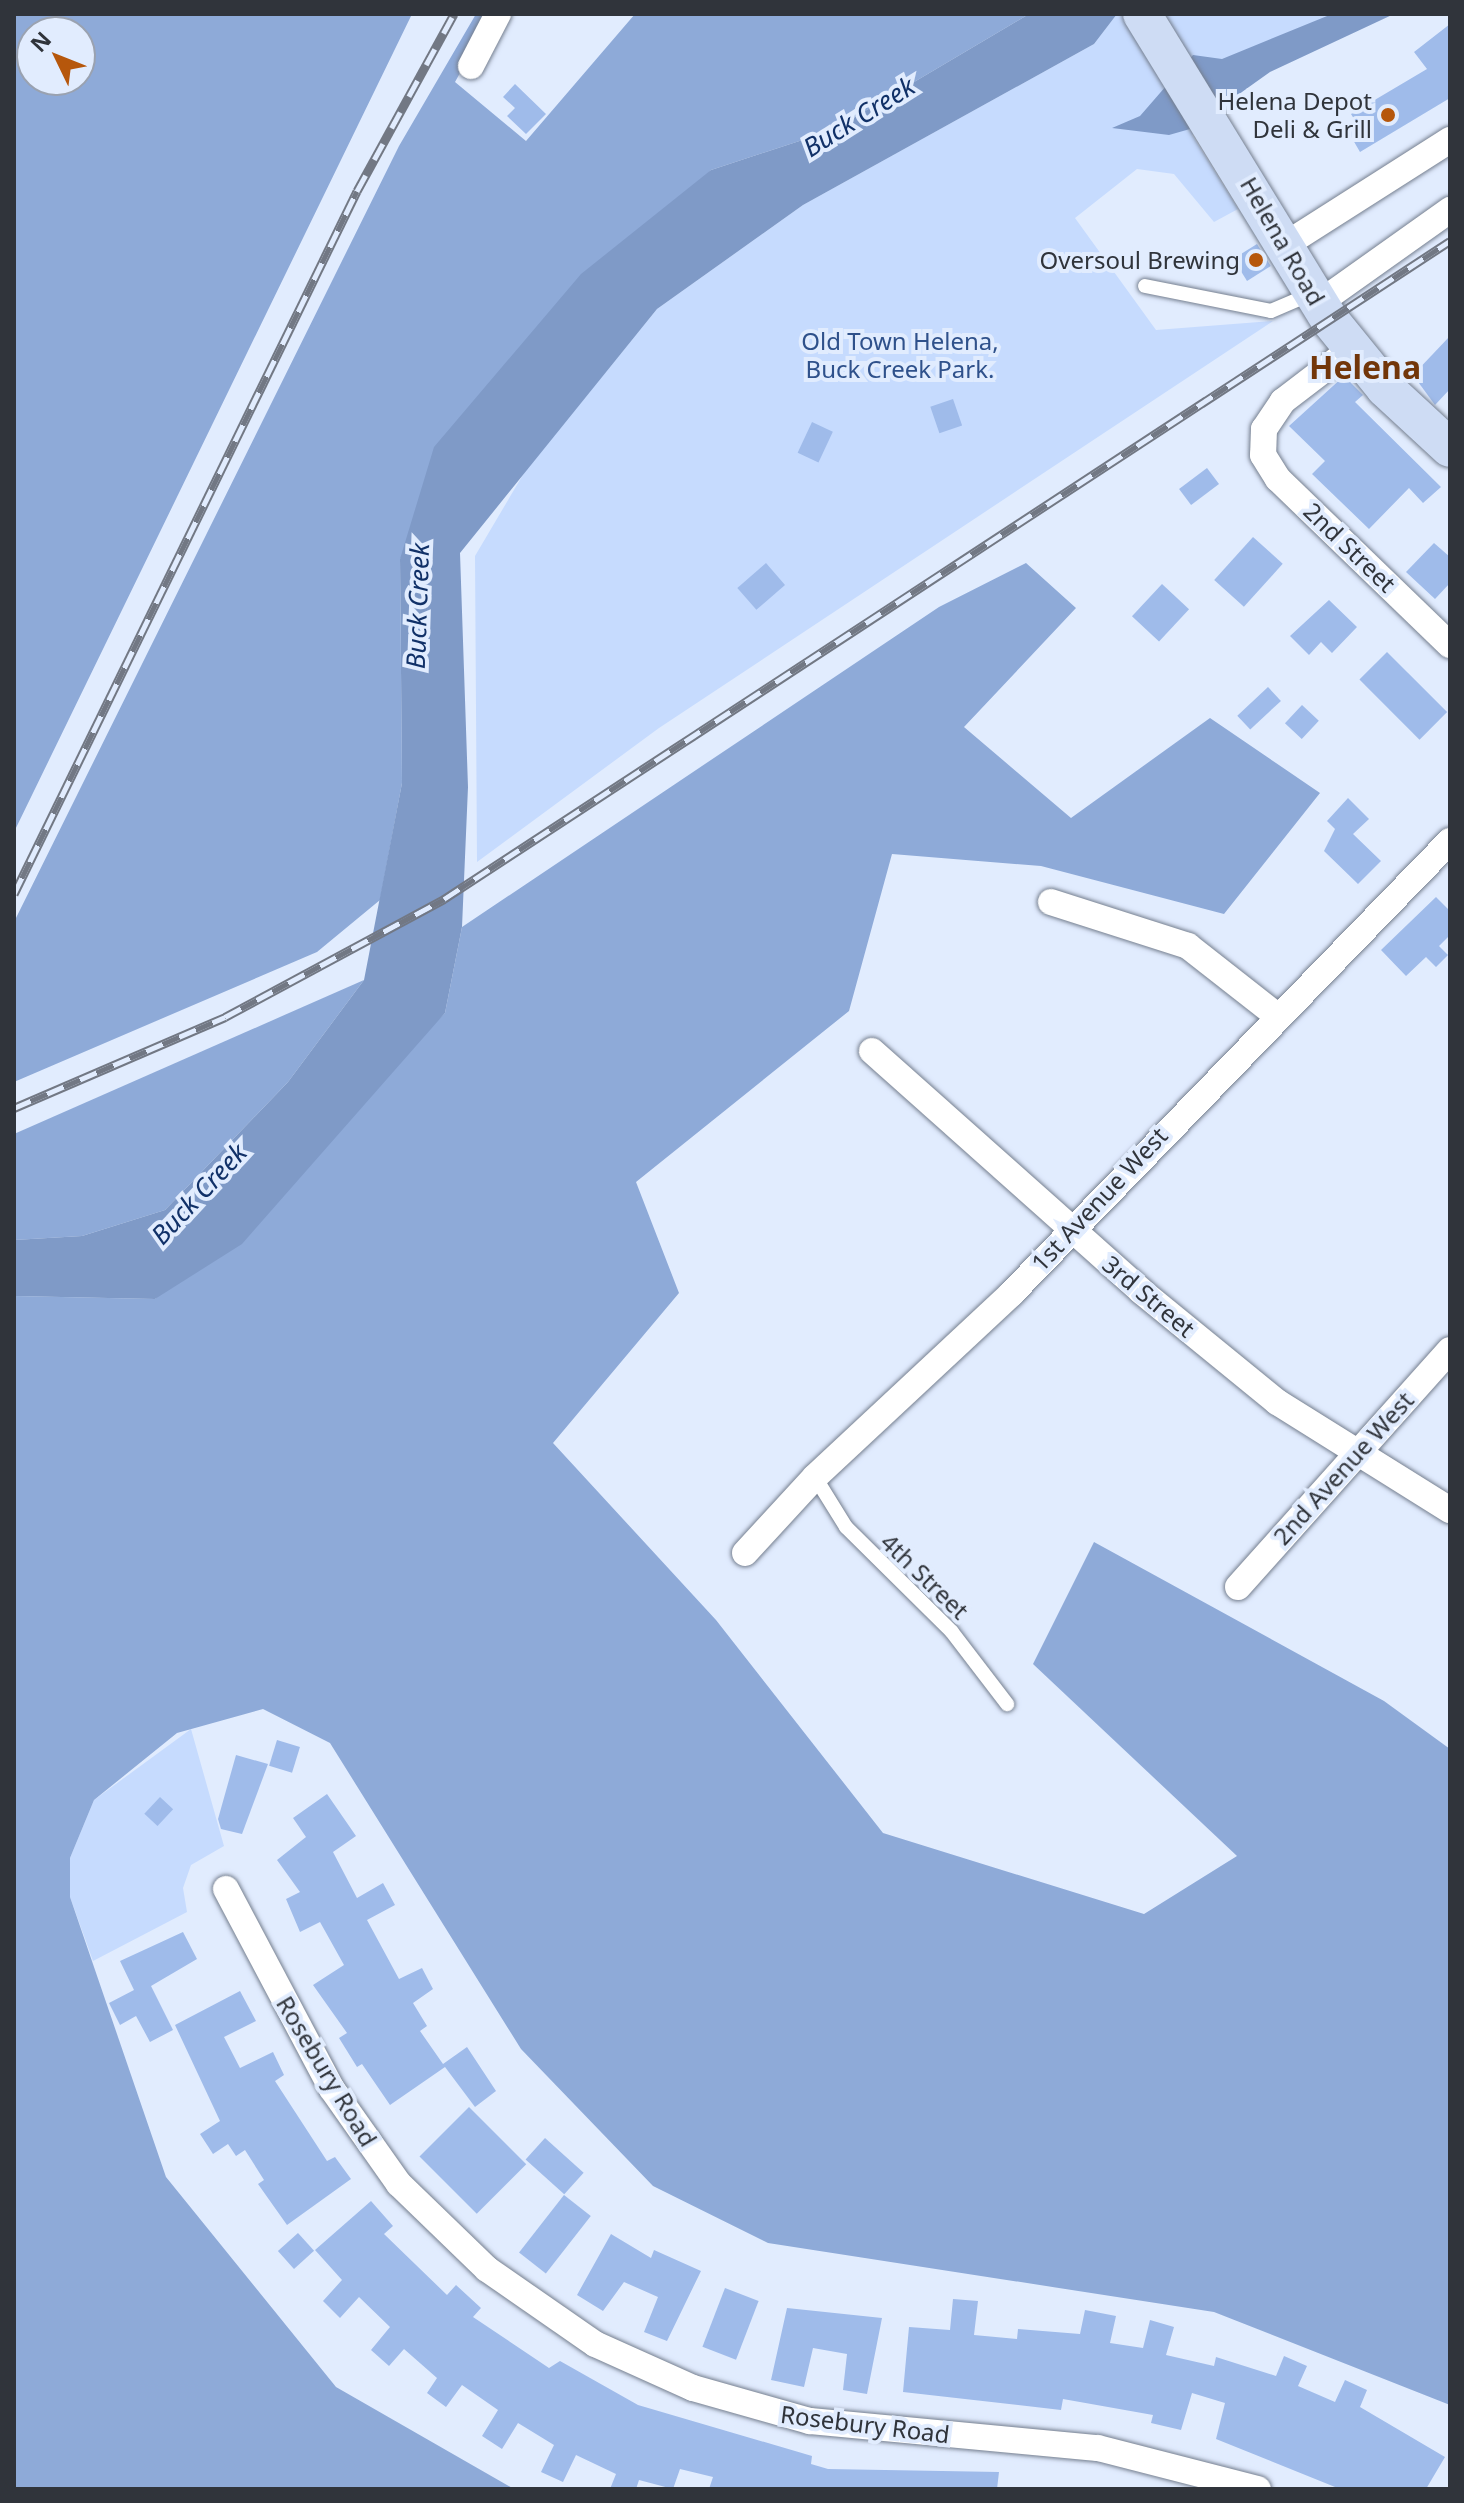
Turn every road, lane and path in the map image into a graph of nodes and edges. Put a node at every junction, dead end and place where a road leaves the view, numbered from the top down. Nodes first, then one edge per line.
1 (498, 14) edge
2 (1142, 14) edge
3 (471, 66) dead end
4 (1450, 140) edge
5 (1450, 210) edge
6 (1285, 245) junction
7 (1145, 286) dead end
8 (1316, 298) junction
9 (1351, 349) junction
10 (1450, 448) edge
11 (1450, 645) edge
12 (1450, 841) edge
13 (1051, 902) dead end
14 (1276, 1015) junction
15 (872, 1051) dead end
16 (1072, 1225) junction
17 (1450, 1350) edge
18 (1353, 1454) junction
19 (815, 1477) junction
20 (1450, 1510) edge
21 (745, 1553) dead end
22 (1238, 1587) dead end
23 (1007, 1704) dead end
24 (226, 1889) dead end
25 (1258, 2489) edge

1 - 3 street
2 - 6 main road, Helena Road
4 - 6 street
5 - 8 street
6 - 8 main road, Helena Road
7 - 8 lane
8 - 9 main road, Helena Road
9 - 10 main road, Helena Road
9 - 11 street, 2nd Street
12 - 14 street, 1st Avenue West
13 - 14 street
14 - 16 street, 1st Avenue West
15 - 16 street, 3rd Street
16 - 18 street, 3rd Street
16 - 19 street, 1st Avenue West
17 - 18 street, 2nd Avenue West
18 - 20 street, 3rd Street
18 - 22 street, 2nd Avenue West
19 - 21 street, 1st Avenue West
19 - 23 lane, 4th Street
24 - 25 street, Rosebury Road

